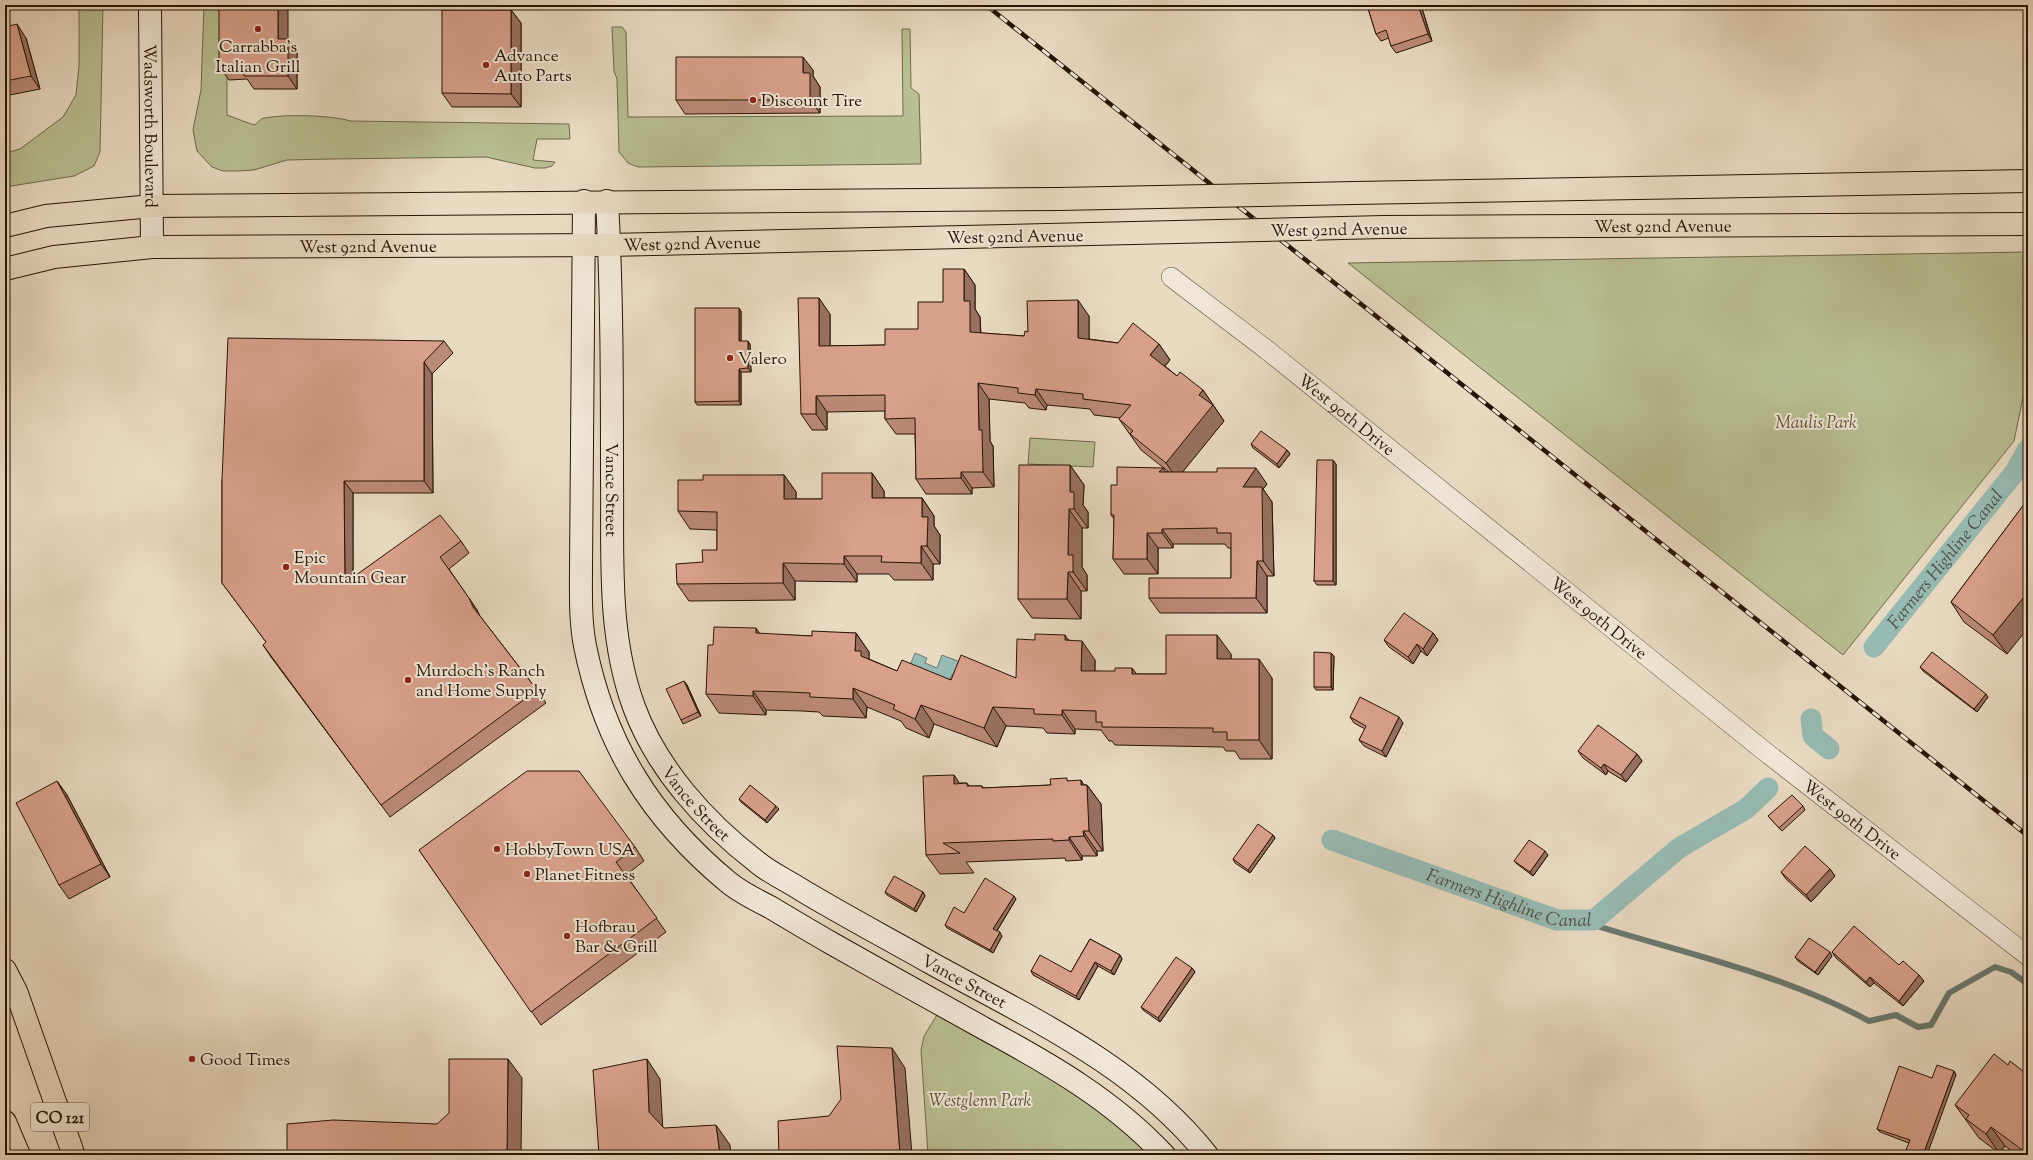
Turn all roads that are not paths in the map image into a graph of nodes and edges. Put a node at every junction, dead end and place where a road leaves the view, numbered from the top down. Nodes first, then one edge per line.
1 (150, 5) edge
2 (2028, 181) edge
3 (584, 201) junction
4 (607, 201) junction
5 (152, 206) junction
6 (2028, 224) edge
7 (5, 226) edge
8 (583, 244) junction
9 (609, 244) junction
10 (152, 246) junction
11 (5, 269) edge
12 (1171, 277) dead end
13 (2028, 956) edge
14 (5, 970) edge
15 (5, 1122) edge
16 (19, 1155) edge
17 (72, 1155) edge
18 (1164, 1155) edge
19 (1207, 1155) edge

1 - 5 street, Wadsworth Boulevard
2 - 4 main road, West 92nd Avenue, bridge
3 - 4 main road, West 92nd Avenue
3 - 5 main road, West 92nd Avenue
3 - 8 street, Vance Street
4 - 9 street, Vance Street
5 - 7 main road, West 92nd Avenue
5 - 10 street, Wadsworth Boulevard
6 - 9 main road, West 92nd Avenue, bridge
8 - 9 main road, West 92nd Avenue
8 - 10 main road, West 92nd Avenue
8 - 18 street, Vance Street
9 - 19 street, Vance Street
10 - 11 main road, West 92nd Avenue
12 - 13 street, West 90th Drive
14 - 17 main road, CO 121
15 - 16 main road, CO 121

